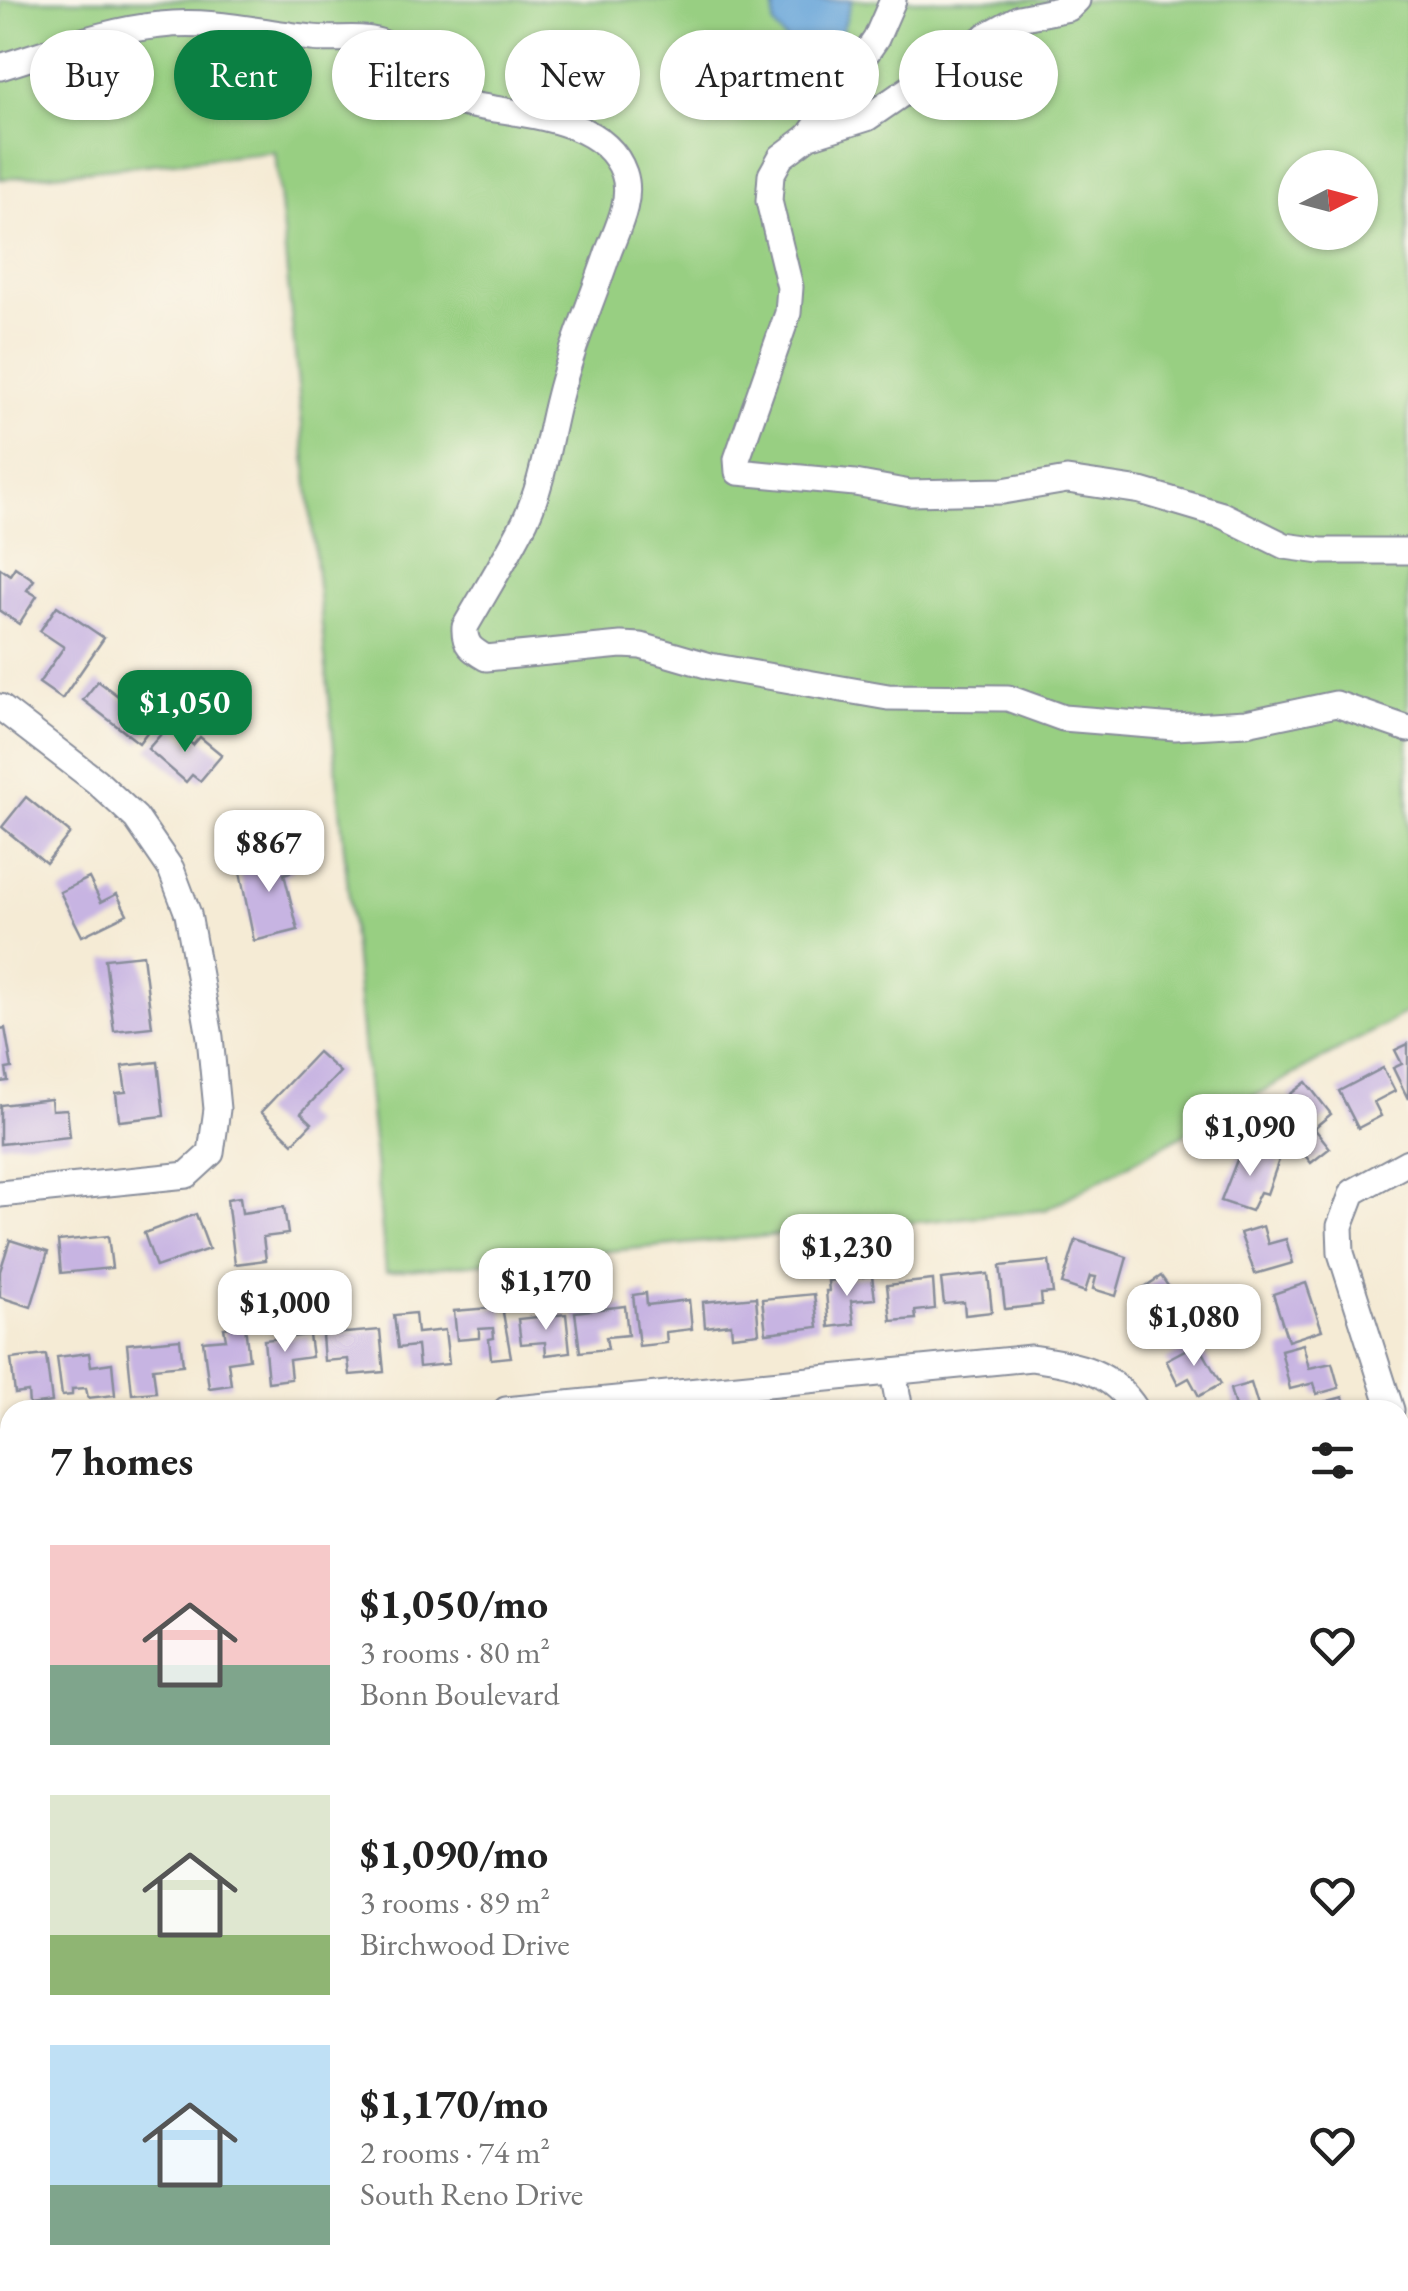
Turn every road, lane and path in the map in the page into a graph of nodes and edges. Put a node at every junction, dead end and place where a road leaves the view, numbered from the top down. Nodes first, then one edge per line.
1 (893, 0) edge
2 (1077, 0) edge
3 (0, 67) edge
4 (810, 136) junction
5 (1408, 551) edge
6 (0, 706) edge
7 (1408, 729) edge
8 (1408, 1162) edge
9 (0, 1194) edge
10 (893, 1372) junction
11 (608, 1400) edge
12 (898, 1400) edge
13 (1128, 1400) edge
14 (1388, 1400) edge

1 - 4 street
2 - 4 street
3 - 7 street
4 - 5 street
6 - 9 street
8 - 14 street
10 - 11 street
10 - 12 street
10 - 13 street

